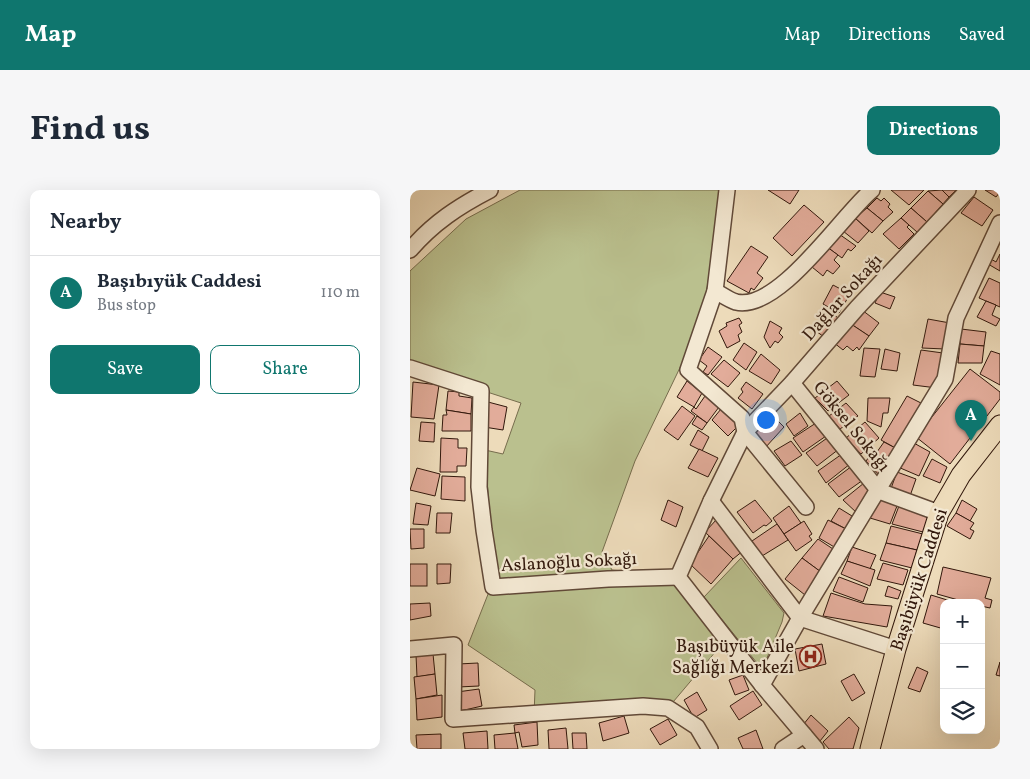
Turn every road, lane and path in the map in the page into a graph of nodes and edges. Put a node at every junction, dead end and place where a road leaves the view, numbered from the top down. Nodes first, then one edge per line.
1 (490, 190) edge
2 (727, 190) edge
3 (872, 190) edge
4 (968, 190) edge
5 (1000, 223) edge
6 (411, 246) edge
7 (715, 291) junction
8 (410, 368) edge
9 (792, 383) junction
10 (1000, 425) edge
11 (746, 432) junction
12 (879, 491) junction
13 (711, 501) junction
14 (806, 507) dead end
15 (939, 513) junction
16 (678, 577) junction
17 (800, 618) junction
18 (410, 649) edge
19 (896, 649) junction
20 (762, 685) junction
21 (804, 735) junction
22 (710, 749) edge
23 (783, 749) edge
24 (816, 749) edge
25 (870, 749) edge

1 - 6 street
2 - 7 street
3 - 7 street
4 - 9 street, Dağlar Sokağı
5 - 12 street
7 - 11 street
8 - 16 street, Aslanoğlu Sokağı
9 - 11 street, Dağlar Sokağı
9 - 12 street, Göksel Sokağı
10 - 15 main road, Başıbüyük Caddesi
11 - 13 street, Dağlar Sokağı
11 - 14 street
12 - 15 street, Göksel Sokağı
12 - 17 street
13 - 16 street, Dağlar Sokağı
13 - 17 street
15 - 19 main road, Başıbüyük Caddesi
16 - 20 street
17 - 19 street
17 - 20 street
18 - 22 street
19 - 25 main road, Başıbüyük Caddesi
20 - 21 street
21 - 23 street
21 - 24 street

